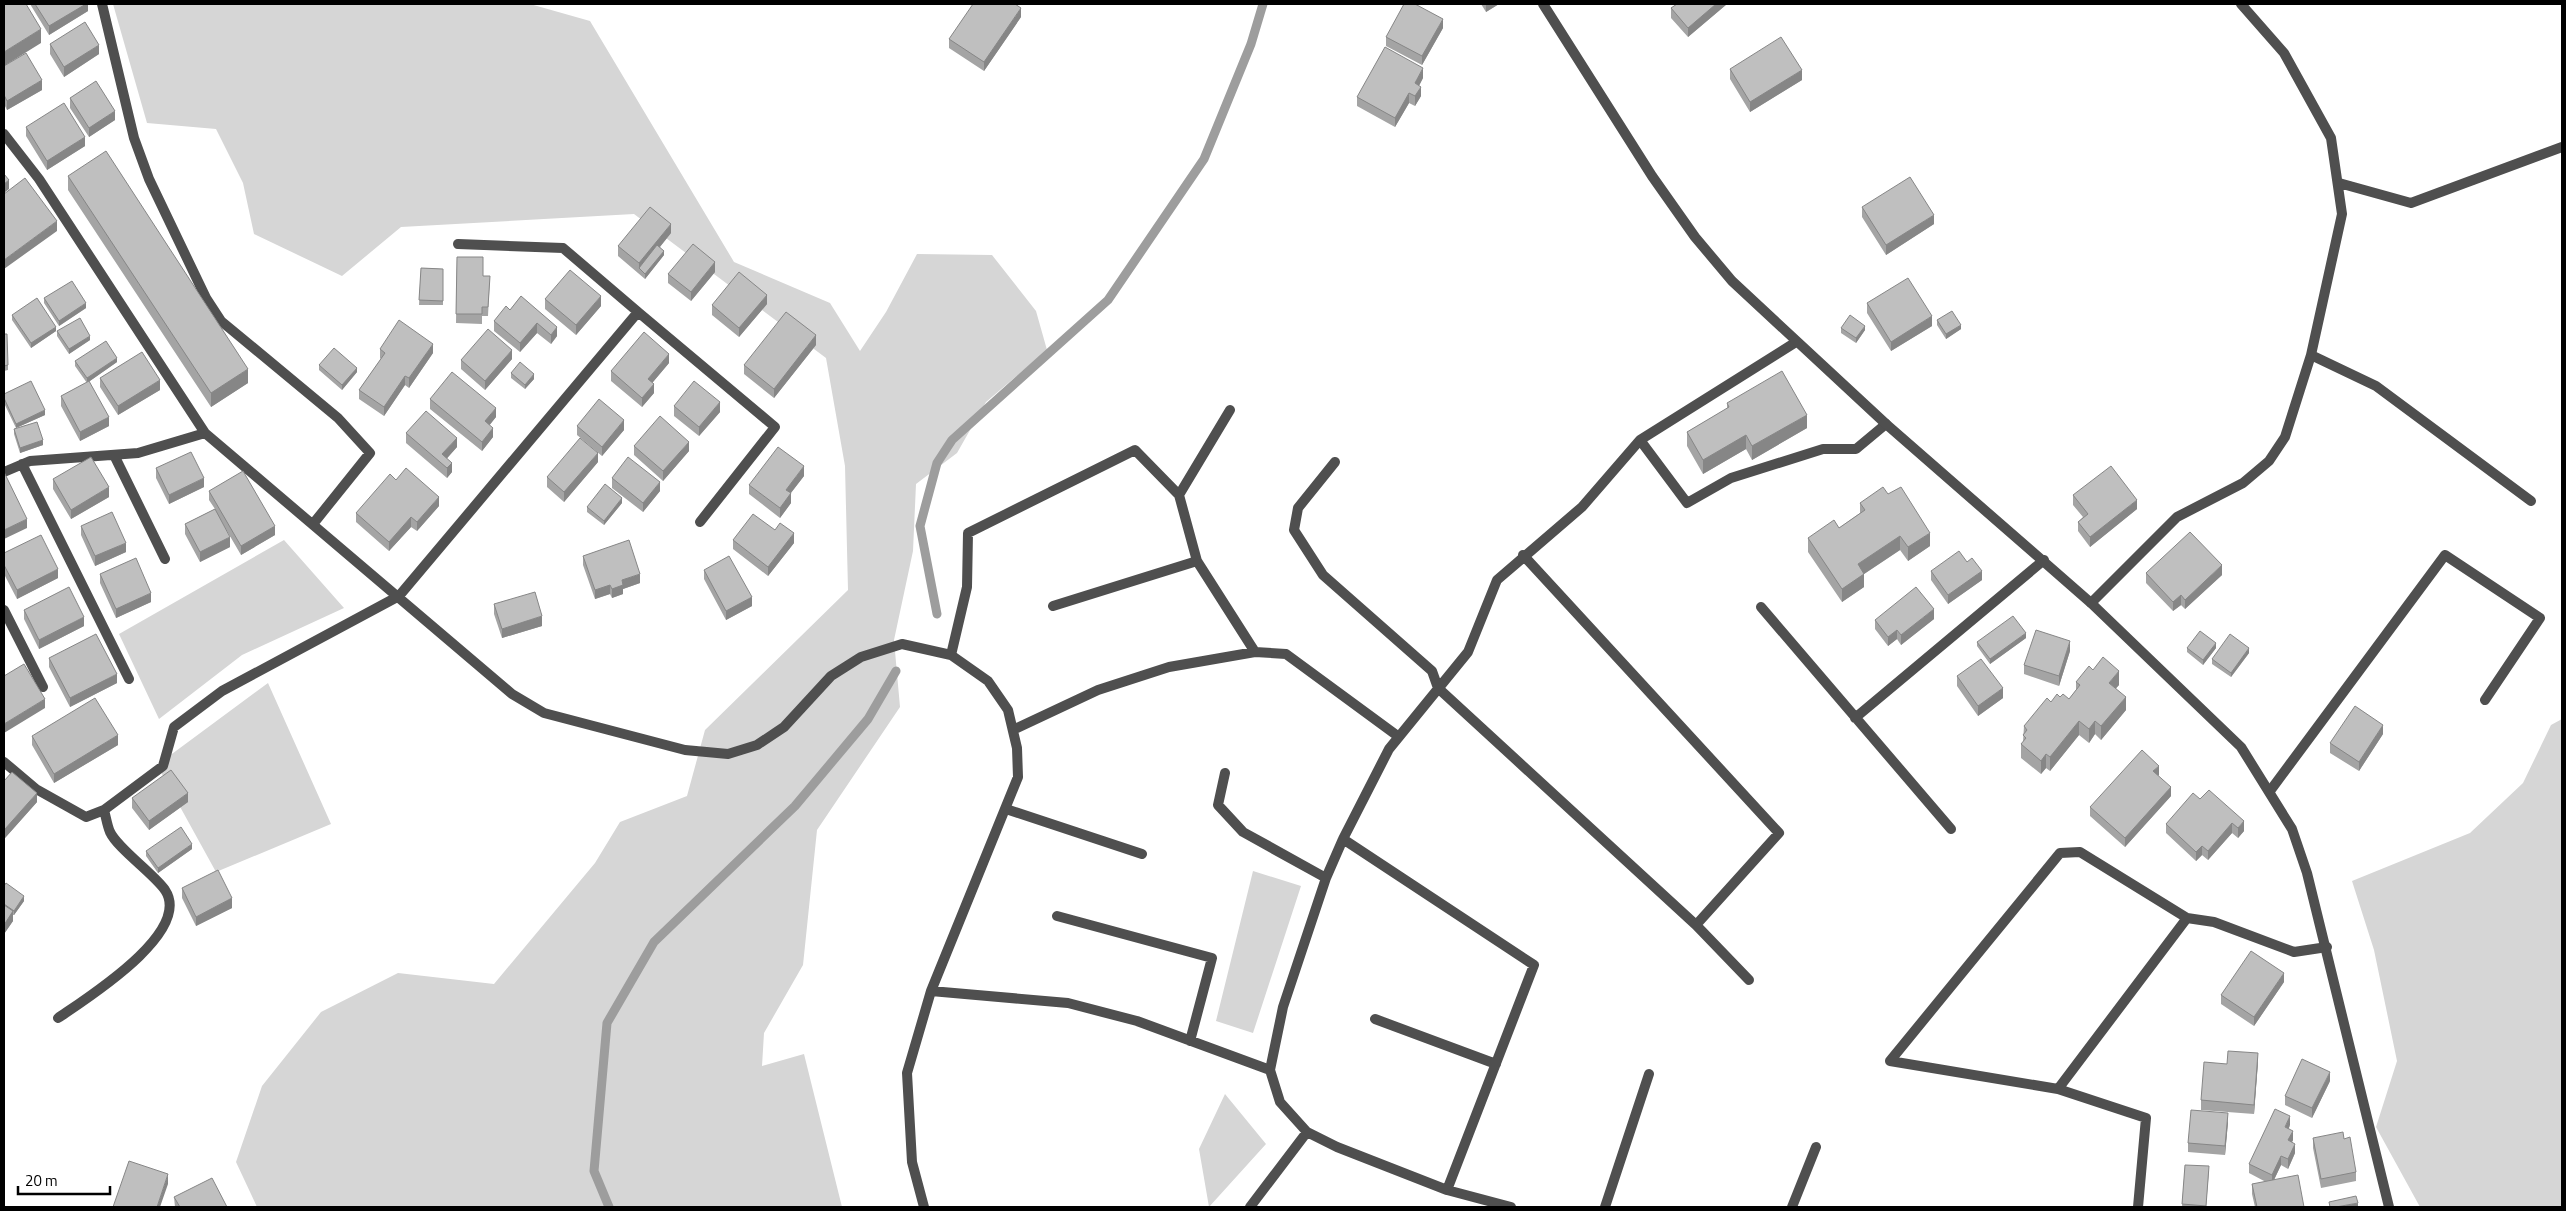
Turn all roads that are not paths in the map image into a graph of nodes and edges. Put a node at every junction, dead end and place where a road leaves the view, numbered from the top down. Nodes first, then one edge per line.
1 (102, 4) edge
2 (1543, 4) edge
3 (2241, 4) edge
4 (4, 134) edge
5 (2562, 147) edge
6 (2339, 183) junction
7 (458, 244) dead end
8 (638, 312) junction
9 (1796, 342) junction
10 (2311, 355) junction
11 (1230, 410) dead end
12 (1886, 424) junction
13 (205, 433) junction
14 (1640, 440) junction
15 (114, 455) junction
16 (1335, 462) dead end
17 (22, 464) junction
18 (4, 472) edge
19 (1179, 495) junction
20 (2531, 501) dead end
21 (700, 522) dead end
22 (313, 524) junction
23 (1523, 555) junction
24 (165, 559) dead end
25 (2044, 560) junction
26 (1197, 561) junction
27 (399, 596) junction
28 (2091, 603) junction
29 (1053, 606) dead end
30 (1761, 607) dead end
31 (4, 610) edge
32 (1255, 652) junction
33 (951, 655) junction
34 (129, 680) dead end
35 (43, 687) dead end
36 (1438, 688) junction
37 (2485, 700) dead end
38 (1855, 718) junction
39 (1013, 730) junction
40 (1399, 737) junction
41 (4, 762) edge
42 (1225, 773) dead end
43 (2270, 791) junction
44 (104, 810) junction
45 (1006, 810) junction
46 (1951, 829) dead end
47 (1343, 839) junction
48 (1142, 854) dead end
49 (1326, 878) junction
50 (1057, 916) dead end
51 (2187, 918) junction
52 (1696, 925) junction
53 (2327, 947) junction
54 (1749, 980) dead end
55 (930, 990) junction
56 (58, 1018) dead end
57 (1375, 1018) dead end
58 (1190, 1041) junction
59 (1496, 1064) junction
60 (1270, 1070) junction
61 (1649, 1074) dead end
62 (2058, 1089) junction
63 (1308, 1132) junction
64 (1816, 1147) dead end
65 (1447, 1190) junction
66 (924, 1207) edge
67 (1250, 1207) edge
68 (1509, 1207) edge
69 (1605, 1207) edge
70 (1792, 1207) edge
71 (2138, 1207) edge
72 (2389, 1207) edge

1 - 22 street
2 - 9 street
3 - 6 street
4 - 13 street
5 - 6 street
6 - 10 street
7 - 8 street
8 - 21 street
8 - 27 street
9 - 12 street
9 - 14 street
10 - 20 street
10 - 28 street
11 - 19 street
12 - 14 street
12 - 25 street
13 - 15 street
13 - 22 street
14 - 23 street
15 - 17 street
15 - 24 street
16 - 36 street
17 - 18 street
17 - 34 street
19 - 26 street
19 - 33 street
22 - 27 street
23 - 36 street
23 - 52 street
25 - 28 street
25 - 38 street
26 - 29 street
26 - 32 street
27 - 33 street
27 - 44 street
28 - 43 street
30 - 38 street
31 - 35 street
32 - 39 street
32 - 40 street
33 - 39 street
36 - 40 street
36 - 52 street
37 - 43 street
38 - 46 street
39 - 45 street
40 - 47 street
41 - 44 street
42 - 49 street
43 - 53 street
44 - 56 street
45 - 48 street
45 - 55 street
47 - 49 street
47 - 59 street
49 - 60 street
50 - 58 street
51 - 53 street
51 - 62 street
51 - 62 street
52 - 54 street
53 - 72 street
55 - 58 street
55 - 66 street
57 - 59 street
58 - 60 street
59 - 65 street
60 - 63 street
61 - 69 street
62 - 71 street
63 - 65 street
63 - 67 street
64 - 70 street
65 - 68 street

